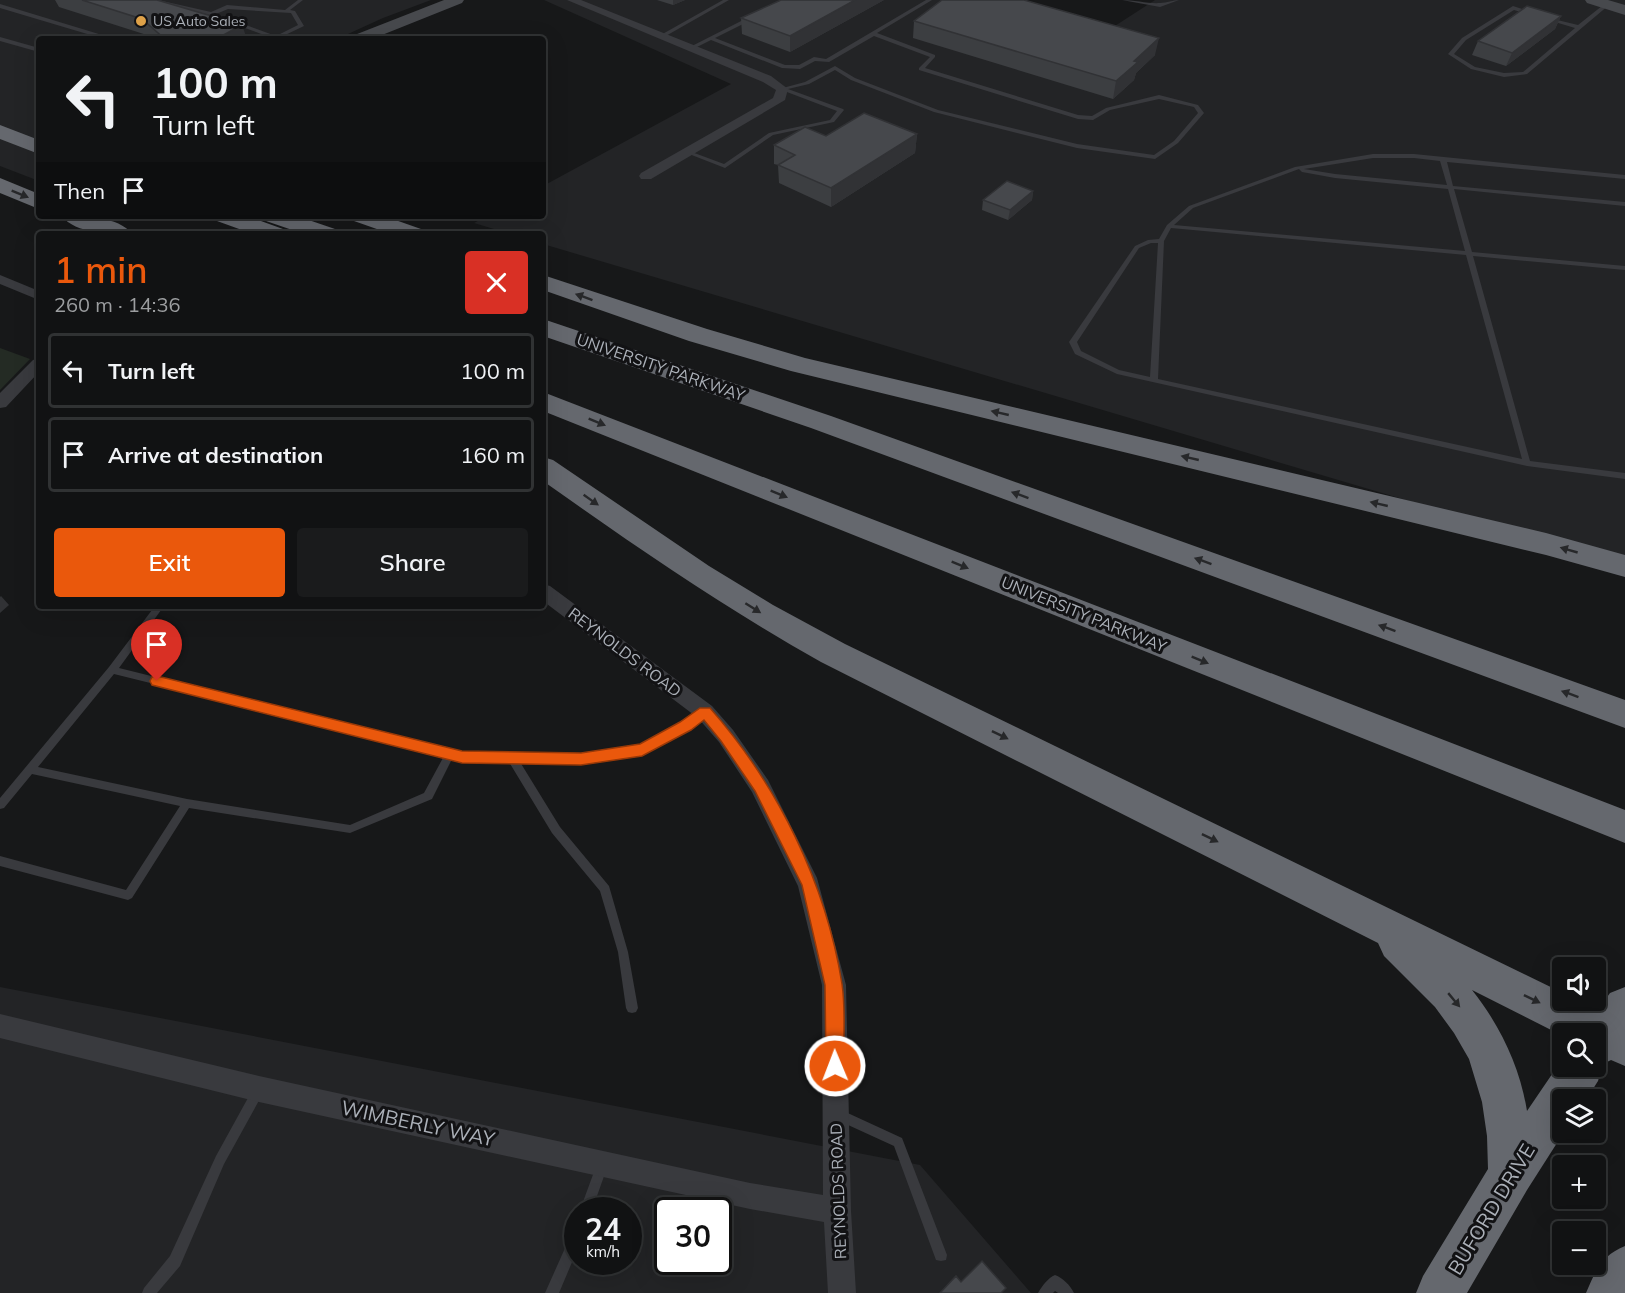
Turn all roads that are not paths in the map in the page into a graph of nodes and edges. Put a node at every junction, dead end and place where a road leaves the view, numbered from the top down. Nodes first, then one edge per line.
1 (151, 0) edge
2 (301, 0) edge
3 (458, 0) edge
4 (572, 0) edge
5 (728, 0) edge
6 (930, 0) edge
7 (1124, 0) edge
8 (1177, 0) edge
9 (1600, 2) edge
10 (0, 6) edge
11 (1625, 10) edge
12 (285, 12) junction
13 (761, 13) edge
14 (212, 14) junction
15 (1578, 27) junction
16 (874, 34) junction
17 (100, 36) edge
18 (268, 36) edge
19 (282, 36) edge
20 (366, 36) edge
21 (662, 36) junction
22 (711, 38) junction
23 (0, 39) edge
24 (691, 48) junction
25 (36, 49) edge
26 (828, 61) junction
27 (835, 68) junction
28 (782, 89) junction
29 (0, 130) edge
30 (36, 138) edge
31 (36, 147) edge
32 (687, 152) junction
33 (1443, 160) junction
34 (1297, 168) junction
35 (646, 176) dead end
36 (1625, 177) edge
37 (0, 185) edge
38 (1453, 188) junction
39 (36, 201) edge
40 (1625, 204) edge
41 (80, 219) edge
42 (82, 219) edge
43 (233, 219) edge
44 (283, 219) edge
45 (370, 219) edge
46 (1168, 226) junction
47 (103, 231) edge
48 (112, 231) edge
49 (267, 231) edge
50 (318, 231) edge
51 (404, 231) edge
52 (1161, 241) junction
53 (1470, 254) junction
54 (1625, 268) edge
55 (0, 279) edge
56 (546, 283) edge
57 (36, 295) edge
58 (546, 305) edge
59 (546, 328) edge
60 (800, 365) junction
61 (36, 366) edge
62 (1154, 380) junction
63 (546, 402) edge
64 (0, 403) edge
65 (1527, 463) junction
66 (546, 469) edge
67 (1625, 476) edge
68 (1625, 566) edge
69 (546, 593) edge
70 (158, 609) edge
71 (112, 670) junction
72 (705, 712) junction
73 (1625, 714) edge
74 (450, 754) junction
75 (512, 758) junction
76 (30, 769) junction
77 (186, 803) junction
78 (0, 805) edge
79 (1625, 827) edge
80 (0, 861) edge
81 (1367, 916) junction
82 (632, 1008) dead end
83 (0, 1026) edge
84 (1607, 1040) edge
85 (259, 1089) junction
86 (836, 1114) junction
87 (603, 1163) junction
88 (1511, 1174) junction
89 (591, 1197) edge
90 (837, 1211) junction
91 (941, 1255) dead end
92 (564, 1265) edge
93 (1625, 1270) edge
94 (149, 1293) edge
95 (552, 1293) edge
96 (842, 1293) edge
97 (1045, 1293) edge
98 (1067, 1293) edge
99 (1440, 1293) edge
100 (1610, 1293) edge

1 - 14 lane
2 - 12 lane
3 - 20 street
4 - 21 street
5 - 21 lane
6 - 16 lane
7 - 8 lane
9 - 11 street
9 - 15 lane
10 - 17 lane
12 - 14 lane
12 - 19 lane
13 - 22 lane
14 - 18 lane
15 - 15 lane
16 - 26 lane
16 - 27 lane
21 - 24 street
22 - 24 lane
22 - 26 lane
23 - 25 lane
24 - 28 street
26 - 27 lane
27 - 28 lane
28 - 32 street
28 - 32 lane
29 - 30 highway
29 - 31 highway
32 - 35 street
33 - 34 lane
33 - 36 lane
33 - 38 lane
34 - 38 lane
34 - 46 lane
37 -> 39 highway
38 - 40 lane
38 - 53 lane
41 - 47 highway
42 - 48 highway
43 - 49 highway
44 - 50 highway
45 - 51 highway
46 - 52 lane
46 - 53 lane
52 - 62 lane
52 - 62 lane
53 - 54 lane
53 - 65 lane
55 - 57 street
60 -> 56 highway
58 - 60 highway
73 -> 59 highway, UNIVERSITY PARKWAY
68 -> 60 highway
61 - 64 street
62 - 65 lane
63 -> 79 highway, UNIVERSITY PARKWAY
65 - 67 lane
66 -> 81 highway
69 - 72 street, REYNOLDS ROAD
70 - 71 lane
71 - 74 lane
71 - 76 lane
72 - 75 lane
72 - 86 street, REYNOLDS ROAD
74 - 75 lane
74 - 77 lane
75 - 82 lane
76 - 77 lane
76 - 78 lane
77 - 80 lane
81 -> 84 highway
81 -> 88 highway
83 - 85 street, WIMBERLY WAY
84 - 88 highway, BUFORD DRIVE
85 - 87 street, WIMBERLY WAY
85 - 94 lane
86 - 90 street, REYNOLDS ROAD
86 - 91 lane
87 - 89 lane
87 - 90 street, WIMBERLY WAY
88 - 99 highway, BUFORD DRIVE
90 - 96 street, REYNOLDS ROAD
92 - 95 lane
93 - 100 highway
97 - 98 lane

